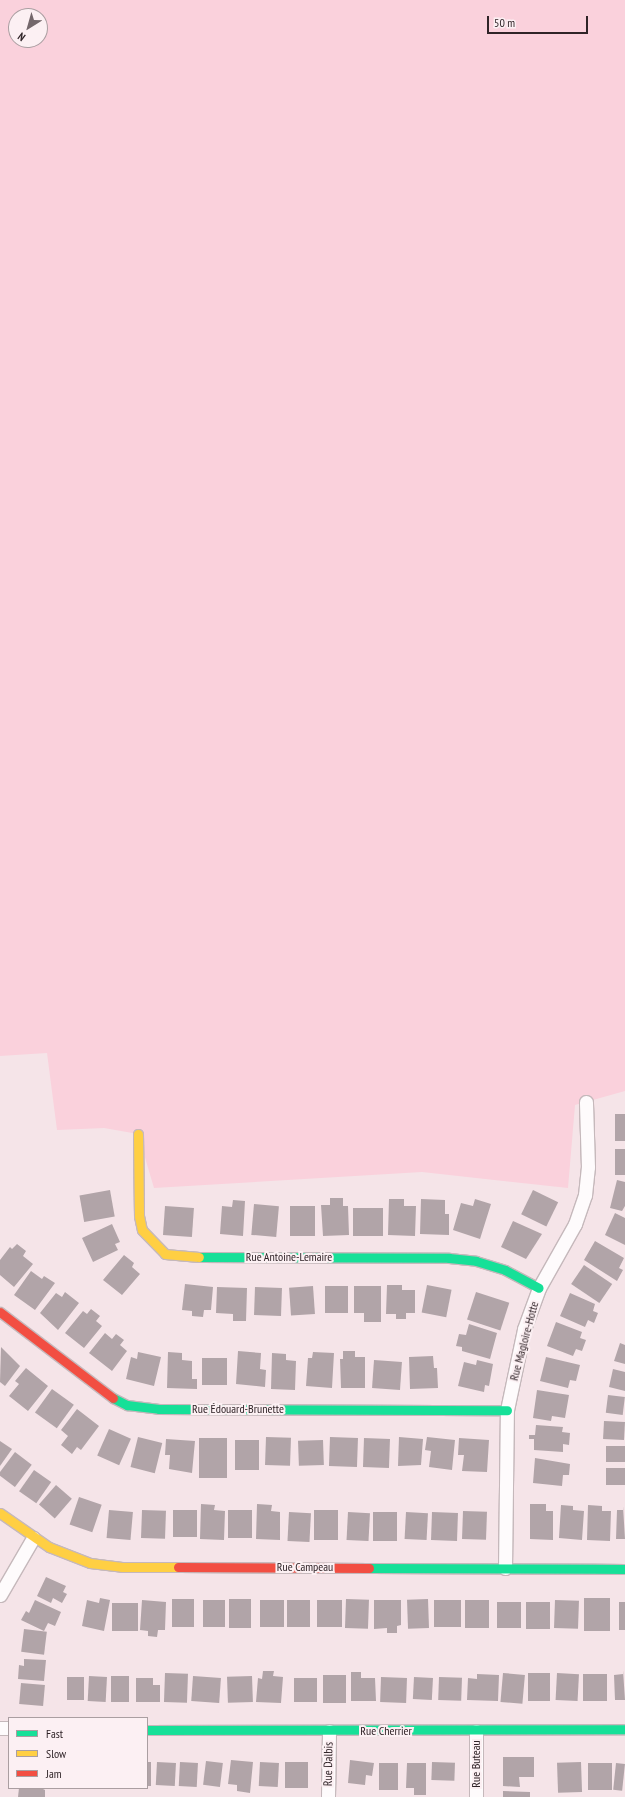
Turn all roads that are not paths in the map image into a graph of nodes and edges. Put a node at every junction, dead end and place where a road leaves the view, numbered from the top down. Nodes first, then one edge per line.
1 (586, 1102) dead end
2 (138, 1134) dead end
3 (538, 1288) junction
4 (0, 1312) edge
5 (507, 1410) junction
6 (0, 1513) edge
7 (33, 1538) junction
8 (505, 1568) junction
9 (625, 1569) edge
10 (0, 1596) edge
11 (625, 1729) edge
12 (148, 1730) edge
13 (329, 1731) junction
14 (476, 1731) junction
15 (328, 1797) edge
16 (476, 1797) edge

1 - 3 street, Rue Magloire-Hotte
2 - 3 street, Rue Antoine-Lemaire
3 - 5 street, Rue Magloire-Hotte
4 - 5 street, Rue Édouard-Brunette
5 - 8 street, Rue Magloire-Hotte
6 - 7 street, Rue Campeau
7 - 8 street, Rue Campeau
7 - 10 street
8 - 9 street, Rue Campeau
11 - 14 street, Rue Cherrier
12 - 13 street, Rue Cherrier
13 - 14 street, Rue Cherrier
13 - 15 street, Rue Dalbis
14 - 16 street, Rue Buteau

